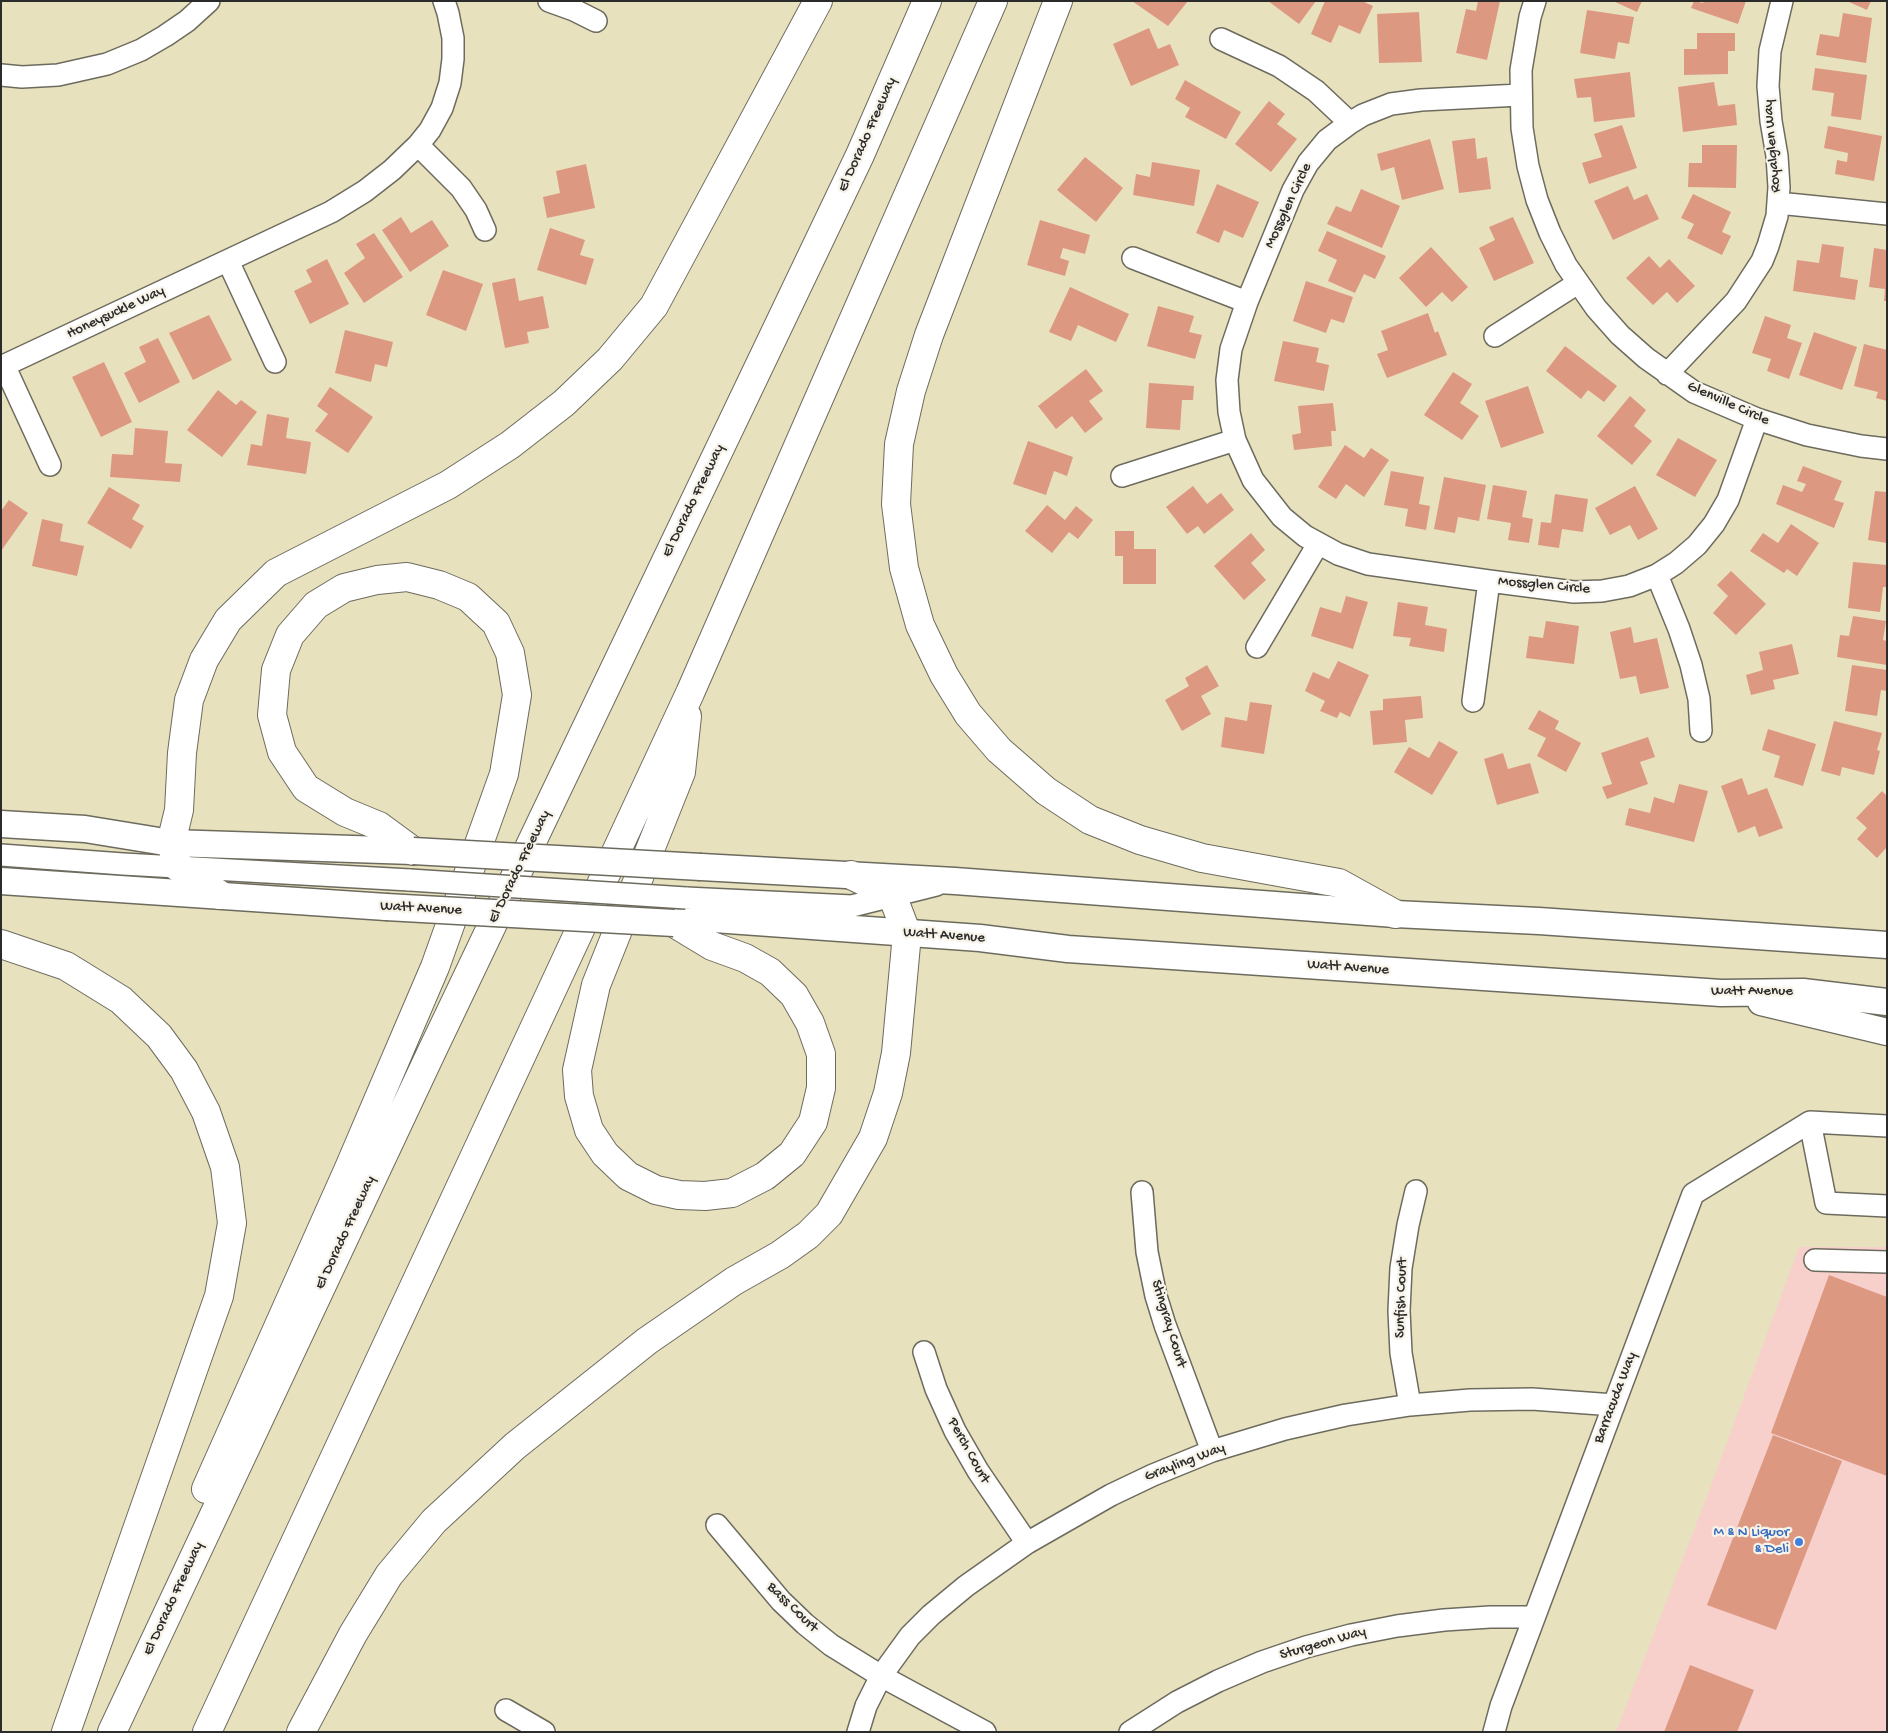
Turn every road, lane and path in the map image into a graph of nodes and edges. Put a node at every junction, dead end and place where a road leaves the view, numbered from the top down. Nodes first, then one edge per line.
1 (209, 1) edge
2 (444, 1) edge
3 (549, 1) edge
4 (818, 1) edge
5 (927, 1) edge
6 (993, 1) edge
7 (1058, 1) edge
8 (1535, 1) edge
9 (1782, 1) edge
10 (596, 21) dead end
11 (1221, 39) dead end
12 (1, 75) edge
13 (1520, 95) junction
14 (1350, 123) junction
15 (418, 145) junction
16 (1778, 203) junction
17 (1887, 214) edge
18 (485, 230) dead end
19 (1133, 258) dead end
20 (228, 261) junction
21 (1578, 283) junction
22 (1247, 302) junction
23 (1495, 336) dead end
24 (275, 362) dead end
25 (2, 366) edge
26 (1667, 374) junction
27 (1757, 420) junction
28 (1235, 440) junction
29 (1887, 449) edge
30 (50, 465) dead end
31 (1122, 476) dead end
32 (1318, 544) junction
33 (1656, 575) junction
34 (1489, 581) junction
35 (1257, 647) dead end
36 (690, 693) junction
37 (1472, 701) dead end
38 (1701, 731) dead end
39 (1, 824) edge
40 (413, 851) junction
41 (1, 855) edge
42 (175, 855) junction
43 (851, 875) junction
44 (1, 881) edge
45 (955, 881) junction
46 (220, 895) junction
47 (892, 895) junction
48 (852, 906) junction
49 (1395, 914) junction
50 (674, 923) junction
51 (907, 934) junction
52 (1, 944) edge
53 (1887, 945) edge
54 (1721, 994) junction
55 (1887, 1002) edge
56 (1887, 1032) edge
57 (1810, 1122) junction
58 (1887, 1126) edge
59 (1416, 1191) dead end
60 (1142, 1192) dead end
61 (1887, 1206) edge
62 (1815, 1260) dead end
63 (1887, 1262) edge
64 (924, 1352) dead end
65 (1410, 1405) junction
66 (1614, 1405) junction
67 (1212, 1451) junction
68 (717, 1525) dead end
69 (1027, 1543) junction
70 (1534, 1617) junction
71 (881, 1676) junction
72 (506, 1710) dead end
73 (113, 1729) edge
74 (66, 1732) edge
75 (207, 1732) edge
76 (301, 1732) edge
77 (544, 1732) edge
78 (858, 1732) edge
79 (985, 1732) edge
80 (1130, 1732) edge
81 (1494, 1732) edge

1 - 12 street
2 - 15 street, Honeysuckle Way
3 - 10 street
4 - 42 highway
5 - 73 highway, El Dorado Freeway
6 - 36 highway
7 - 49 highway
8 - 13 street, Glenville Circle
9 - 16 street, Royalglen Way
11 - 14 street
13 - 14 street, Mossglen Circle
13 - 21 street, Glenville Circle
14 - 22 street, Mossglen Circle
15 - 18 street
15 - 20 street, Honeysuckle Way
16 - 17 street
16 - 26 street, Royalglen Way
19 - 22 street
20 - 24 street
20 - 25 street, Honeysuckle Way
21 - 23 street
21 - 26 street, Glenville Circle
22 - 28 street, Mossglen Circle
25 - 30 street, Honeysuckle Way
26 - 27 street, Glenville Circle
27 - 29 street, Glenville Circle
27 - 33 street, Mossglen Circle
28 - 31 street
28 - 32 street, Mossglen Circle
32 - 34 street, Mossglen Circle
32 - 35 street
33 - 34 street, Mossglen Circle
33 - 38 street
34 - 37 street, Mossglen Circle
36 - 50 highway
36 - 75 highway
39 - 42 main road
40 - 42 main road
40 - 43 main road, bridge
40 - 73 highway
41 - 42 street
42 - 46 highway
42 - 48 street, bridge
43 - 45 main road
43 - 47 highway
44 - 46 main road, Watt Avenue
45 - 47 street
45 - 49 main road
46 - 50 main road, Watt Avenue, bridge
47 - 48 street
47 - 51 highway
48 - 51 street
49 - 53 main road
50 - 51 main road, Watt Avenue
51 - 54 main road, Watt Avenue
51 - 76 highway
52 - 74 highway
54 - 55 main road, Watt Avenue
54 - 56 main road
57 - 58 street
57 - 61 street
57 - 66 street, Barracuda Way
59 - 65 street, Sunfish Court
60 - 67 street, Stingray Court
62 - 63 street
64 - 69 street, Perch Court
65 - 66 street, Grayling Way
65 - 67 street, Grayling Way
66 - 70 street, Barracuda Way
67 - 69 street, Grayling Way
68 - 71 street, Bass Court
69 - 71 street, Grayling Way
70 - 80 street, Sturgeon Way
70 - 81 street, Barracuda Way
71 - 78 street, Grayling Way
71 - 79 street
72 - 77 street

